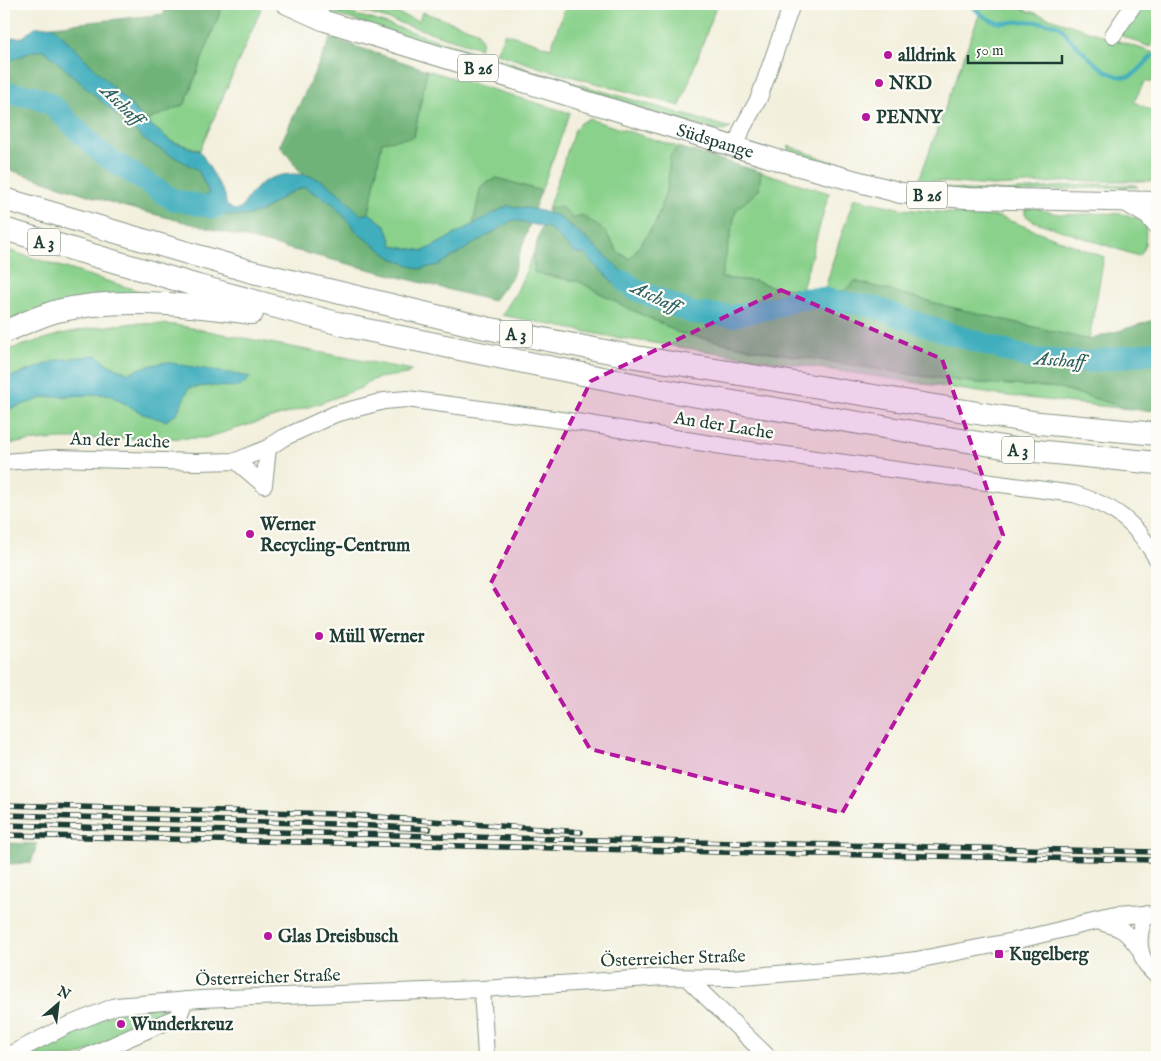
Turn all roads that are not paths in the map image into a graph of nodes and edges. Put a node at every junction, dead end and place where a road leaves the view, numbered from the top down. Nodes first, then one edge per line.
1 (287, 4) edge
2 (792, 4) edge
3 (1134, 4) edge
4 (1113, 35) dead end
5 (741, 148) junction
6 (4, 199) edge
7 (1120, 200) junction
8 (1157, 202) edge
9 (1157, 226) edge
10 (4, 229) edge
11 (352, 327) junction
12 (4, 332) edge
13 (1157, 434) edge
14 (268, 448) junction
15 (236, 461) junction
16 (4, 462) edge
17 (1157, 463) edge
18 (1157, 559) edge
19 (1152, 914) edge
20 (1097, 921) junction
21 (1142, 953) junction
22 (1153, 972) edge
23 (687, 978) junction
24 (482, 989) junction
25 (185, 1000) junction
26 (7, 1056) edge
27 (86, 1057) edge
28 (486, 1057) edge
29 (768, 1057) edge

1 - 5 main road, Südspange / B 26
2 - 5 street
3 - 4 street
5 - 7 main road, Südspange / B 26
6 - 13 highway, A 3
7 - 8 main road, Südspange / B 26
7 - 9 street
10 - 11 highway, A 3
11 - 12 highway
11 - 17 highway, A 3
14 - 15 street, An der Lache
14 - 15 street
14 - 18 street, An der Lache
15 - 16 street, An der Lache
19 - 20 street, Österreicher Straße
19 - 21 street
20 - 21 street
20 - 23 street, Österreicher Straße
21 - 22 street
23 - 24 street, Österreicher Straße
23 - 29 street
24 - 25 street, Österreicher Straße
24 - 28 street
25 - 26 street, Österreicher Straße
25 - 27 street, Österreicher Straße

